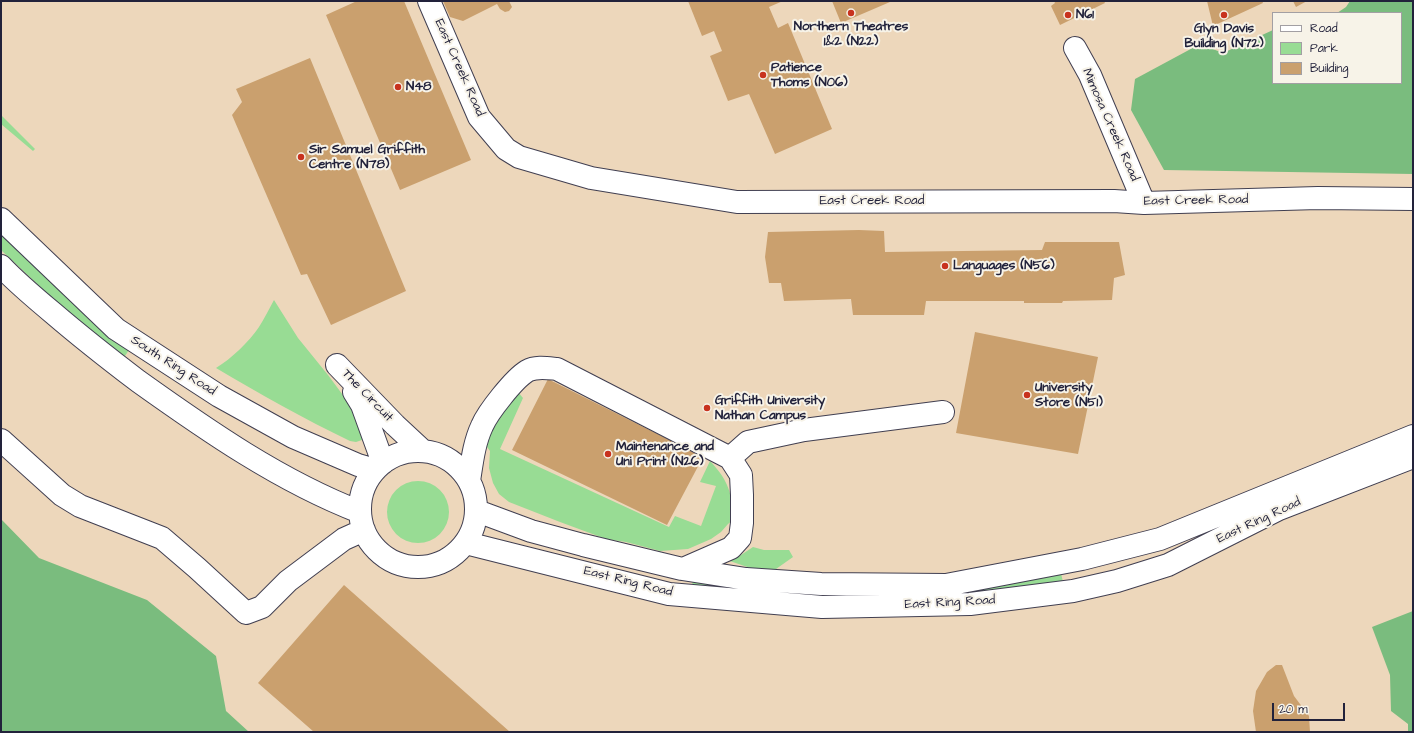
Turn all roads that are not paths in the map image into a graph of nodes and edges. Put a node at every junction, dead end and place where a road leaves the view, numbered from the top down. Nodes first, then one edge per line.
1 (429, 1) edge
2 (1075, 48) dead end
3 (1413, 199) edge
4 (1144, 203) junction
5 (1, 219) edge
6 (6, 276) edge
7 (942, 412) dead end
8 (1413, 436) edge
9 (1, 440) edge
10 (423, 451) junction
11 (1413, 456) edge
12 (730, 458) junction
13 (379, 466) junction
14 (469, 480) junction
15 (477, 511) junction
16 (362, 521) junction
17 (466, 543) junction
18 (682, 569) junction

1 - 4 street, East Creek Road
2 - 4 street, Mimosa Creek Road
3 - 4 street, East Creek Road
5 - 13 street, South Ring Road
6 - 16 street
7 - 12 street
8 - 18 street, East Ring Road
9 - 16 street
10 - 13 street
10 - 13 street, The Circuit
10 - 14 street
11 - 17 street, East Ring Road
12 - 14 street
12 - 18 street
13 - 16 street
14 - 15 street
15 - 17 street
15 - 18 street, East Ring Road
16 - 17 street

